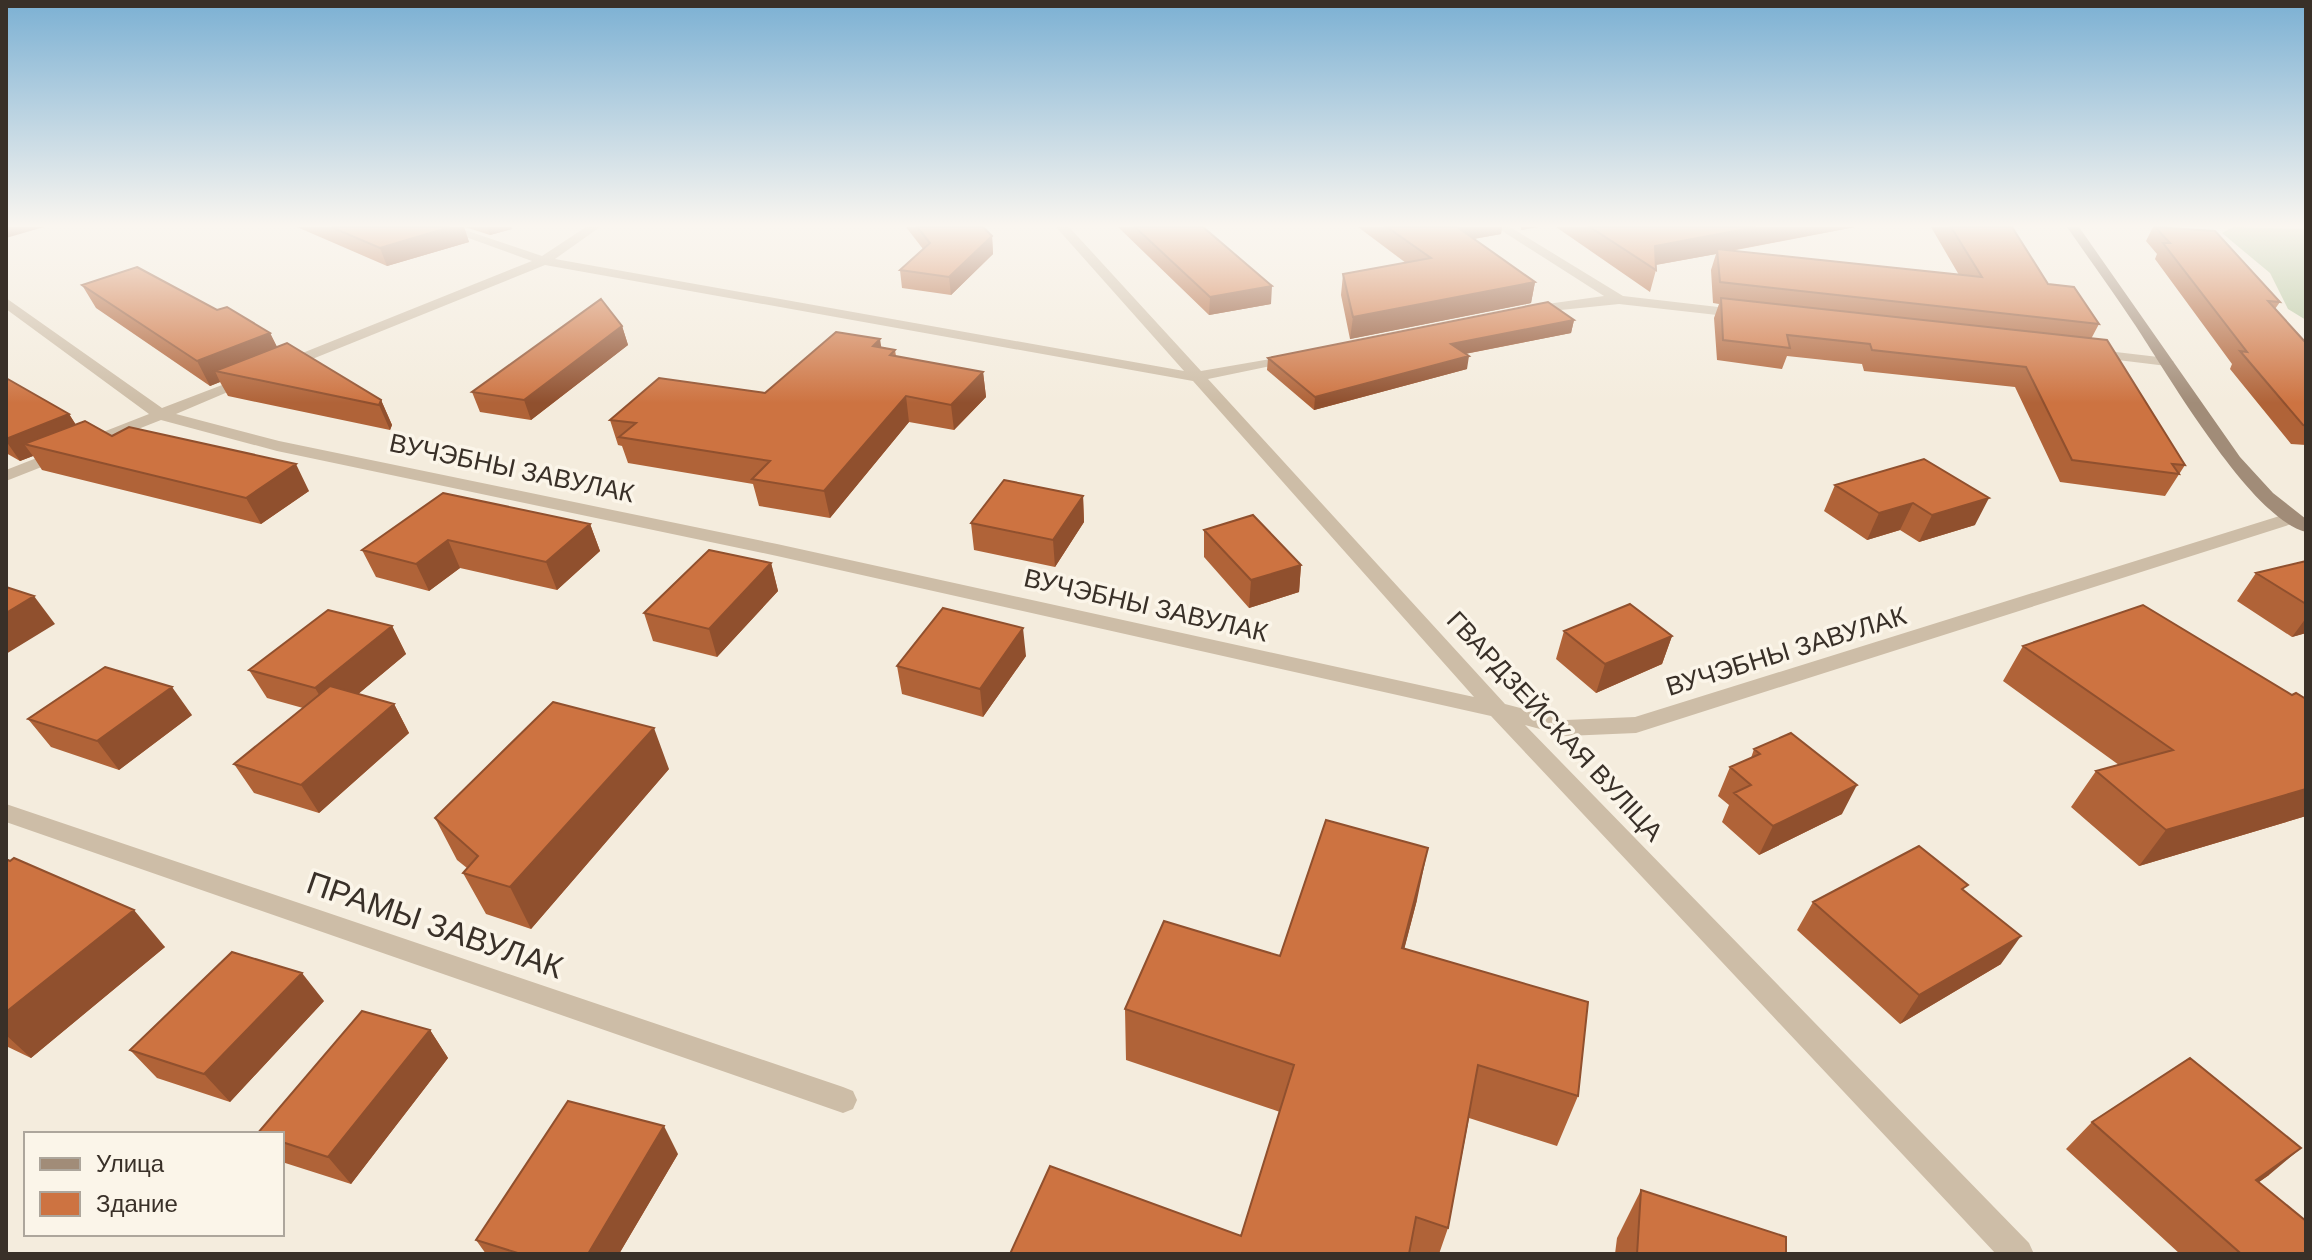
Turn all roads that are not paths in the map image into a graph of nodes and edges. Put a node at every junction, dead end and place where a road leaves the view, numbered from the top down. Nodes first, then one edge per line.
1 (482, 286) edge
2 (679, 286) edge
3 (1114, 286) edge
4 (1596, 286) edge
5 (2114, 286) edge
6 (1619, 300) junction
7 (6, 302) edge
8 (1509, 314) edge
9 (1753, 315) edge
10 (2080, 352) edge
11 (1315, 353) edge
12 (2167, 362) junction
13 (1195, 377) junction
14 (161, 415) junction
15 (6, 476) edge
16 (2299, 522) edge
17 (1498, 710) junction
18 (6, 813) edge
19 (843, 1100) dead end
20 (2018, 1254) edge

1 - 14 street
2 - 13 street
3 - 13 street, ГВАРДЗЕЙСКАЯ ВУЛІЦА
4 - 6 street
5 - 12 main road
6 - 8 street
6 - 9 street
7 - 14 street, ВУЧЭБНЫ ЗАВУЛАК
10 - 12 street
11 - 13 street
12 - 16 main road
13 - 17 street, ГВАРДЗЕЙСКАЯ ВУЛІЦА
14 - 15 street
14 - 17 street, ВУЧЭБНЫ ЗАВУЛАК
16 - 17 street, ВУЧЭБНЫ ЗАВУЛАК
17 - 20 street, ГВАРДЗЕЙСКАЯ ВУЛІЦА
18 - 19 street, ПРАМЫ ЗАВУЛАК

